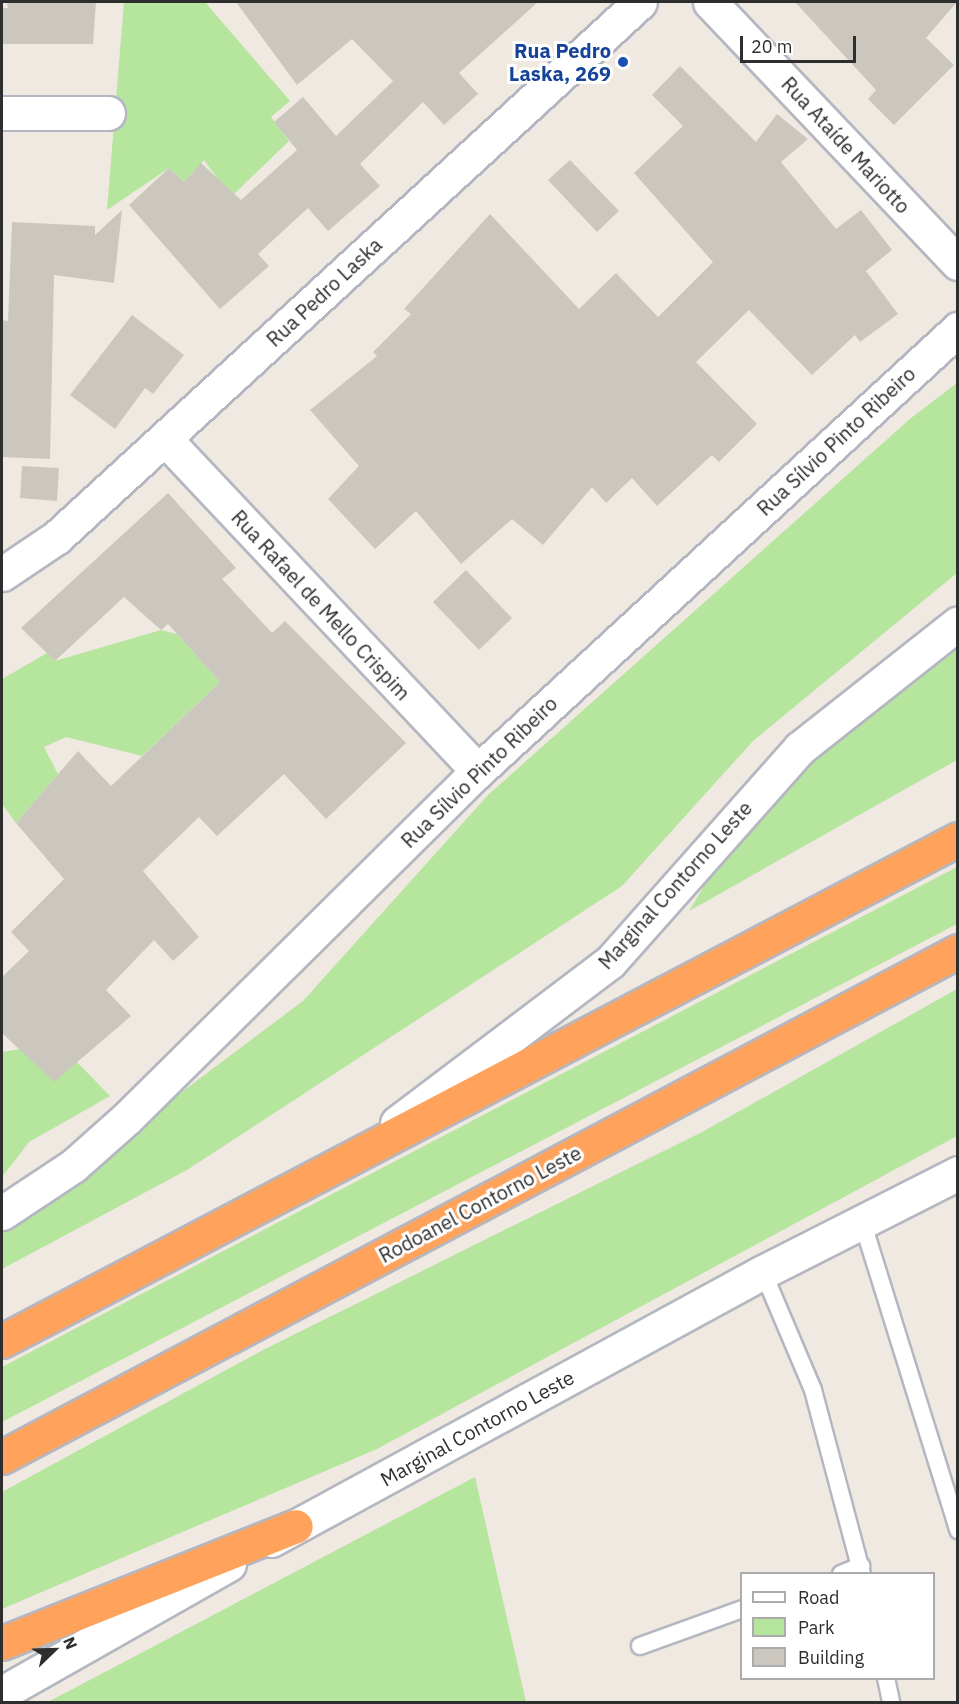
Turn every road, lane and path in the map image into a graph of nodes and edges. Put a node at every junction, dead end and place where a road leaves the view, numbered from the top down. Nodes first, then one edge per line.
1 (639, 2) edge
2 (710, 2) edge
3 (2, 113) edge
4 (108, 113) dead end
5 (957, 262) edge
6 (957, 329) edge
7 (165, 438) junction
8 (2, 574) edge
9 (957, 622) edge
10 (478, 771) junction
11 (957, 839) edge
12 (957, 951) edge
13 (353, 1157) junction
14 (957, 1173) edge
15 (2, 1213) edge
16 (862, 1221) junction
17 (763, 1272) junction
18 (2, 1341) edge
19 (2, 1457) edge
20 (296, 1526) junction
21 (957, 1530) edge
22 (862, 1570) edge
23 (740, 1609) edge
24 (2, 1643) edge
25 (640, 1646) dead end
26 (886, 1680) edge
27 (2, 1693) edge
28 (891, 1702) edge

1 - 7 street, Rua Pedro Laska
2 - 5 street, Rua Ataíde Mariotto
3 - 4 street
6 - 10 street, Rua Sílvio Pinto Ribeiro
7 - 8 street, Rua Pedro Laska
7 - 10 street, Rua Rafael de Mello Crispim
9 - 13 street, Marginal Contorno Leste
10 - 15 street, Rua Sílvio Pinto Ribeiro
11 - 13 highway
12 - 19 highway, Rodoanel Contorno Leste
13 - 18 highway
14 - 16 street, Marginal Contorno Leste
16 - 17 street, Marginal Contorno Leste
16 - 21 lane
17 - 20 street, Marginal Contorno Leste
17 - 22 lane
20 - 24 highway
20 - 27 street, Marginal Contorno Leste
23 - 25 lane
26 - 28 lane

